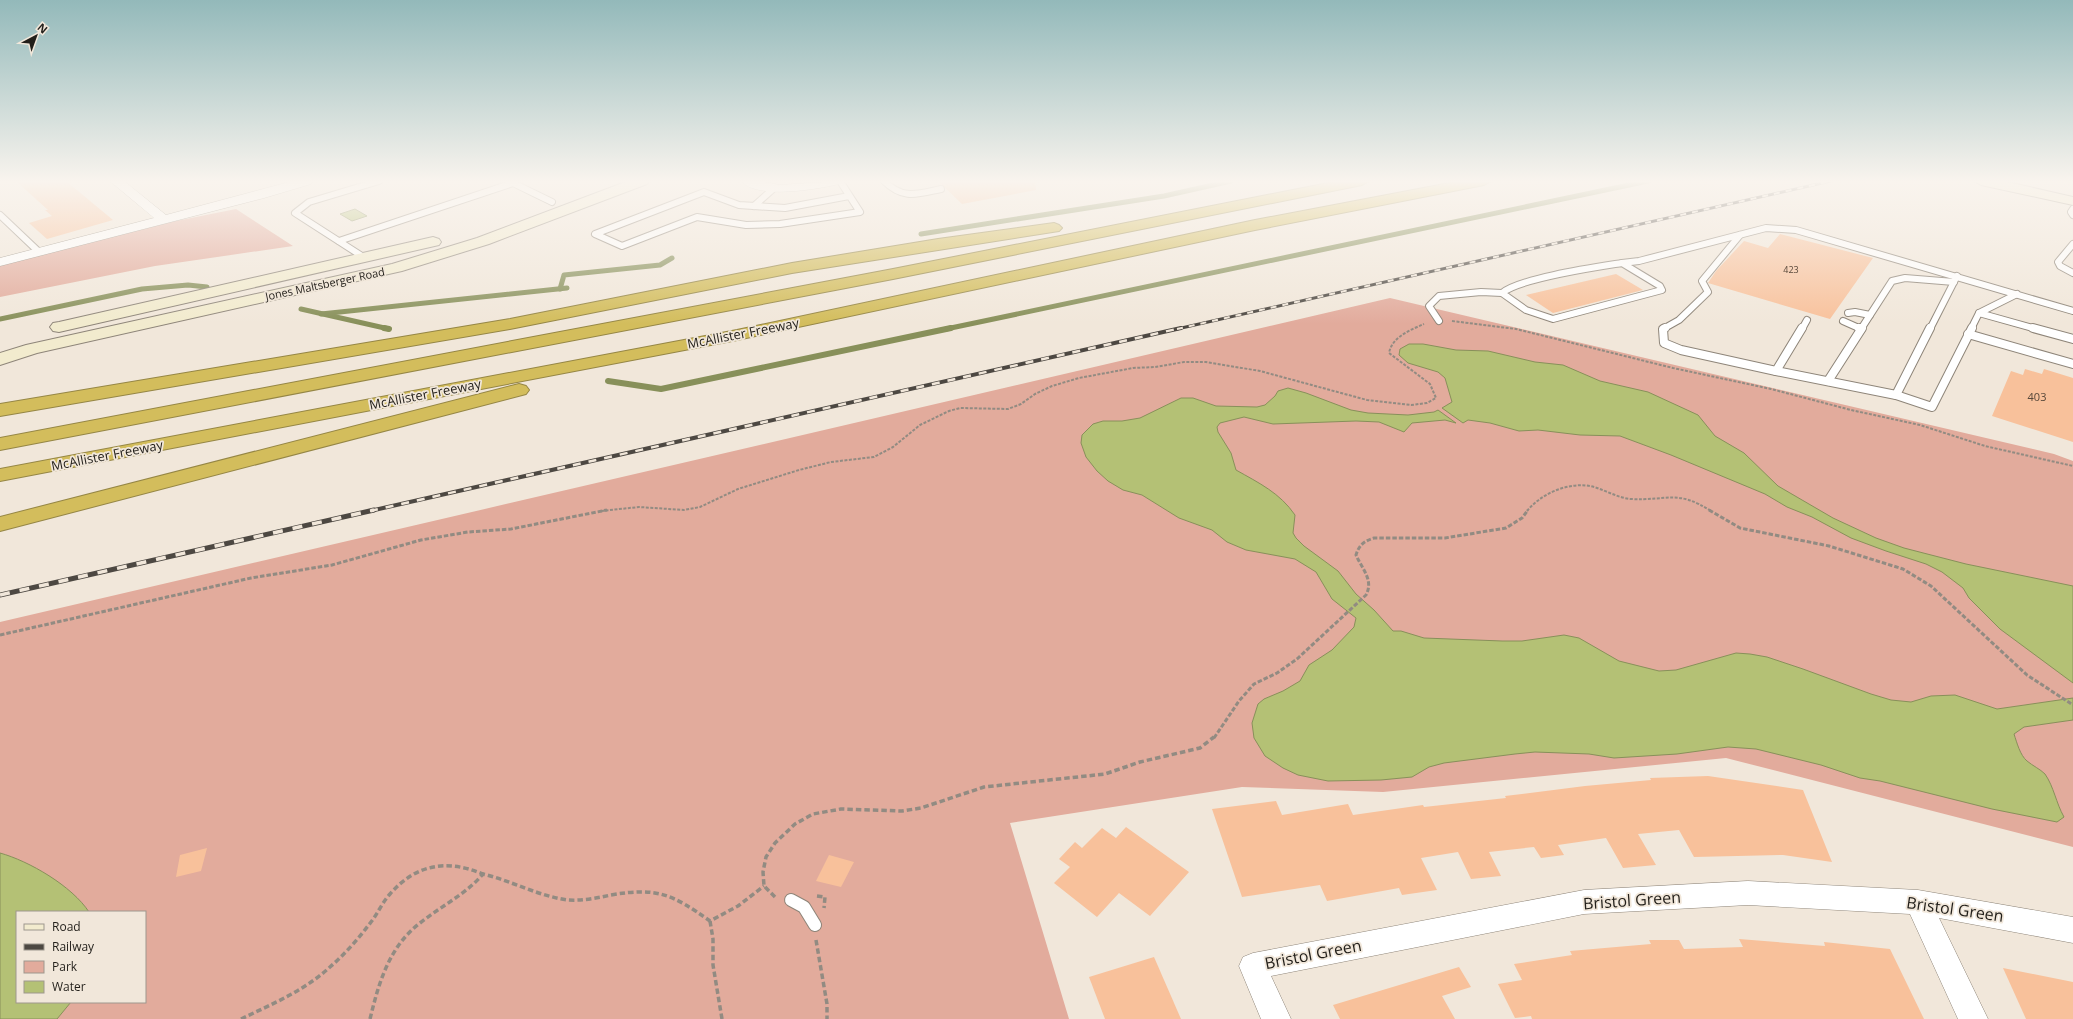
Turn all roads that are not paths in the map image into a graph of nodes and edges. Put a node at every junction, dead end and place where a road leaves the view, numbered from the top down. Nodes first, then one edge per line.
1 (15, 229) edge
2 (131, 229) edge
3 (319, 229) edge
4 (376, 229) edge
5 (474, 229) edge
6 (516, 229) edge
7 (609, 229) edge
8 (667, 229) edge
9 (1052, 229) edge
10 (1121, 229) edge
11 (1238, 229) edge
12 (1764, 229) edge
13 (1774, 229) edge
14 (1740, 235) junction
15 (339, 241) junction
16 (2073, 244) edge
17 (40, 252) junction
18 (0, 262) edge
19 (1622, 263) junction
20 (368, 266) junction
21 (2073, 273) edge
22 (1956, 279) junction
23 (1502, 293) junction
24 (2017, 294) junction
25 (2073, 311) edge
26 (1848, 313) dead end
27 (1979, 313) junction
28 (1870, 315) junction
29 (1807, 320) dead end
30 (1439, 321) road end
31 (1843, 321) dead end
32 (1861, 329) junction
33 (1968, 334) junction
34 (737, 335) junction
35 (2073, 339) edge
36 (0, 343) edge
37 (0, 359) edge
38 (2073, 364) edge
39 (1776, 371) junction
40 (1828, 381) junction
41 (1896, 394) junction
42 (0, 403) edge
43 (20, 407) junction
44 (0, 410) edge
45 (0, 444) edge
46 (0, 475) edge
47 (0, 524) edge
48 (791, 900) dead end
49 (1918, 902) junction
50 (815, 925) dead end
51 (2073, 930) edge
52 (1276, 1019) edge
53 (1972, 1019) edge

1 - 17 lane
2 - 17 street
3 - 15 lane
4 - 15 lane
5 - 20 main road, Jones Maltsberger Road
6 - 20 main road, Jones Maltsberger Road
7 - 8 lane
9 - 43 highway
10 - 45 highway
11 - 34 highway, McAllister Freeway
12 - 14 lane
13 - 22 lane
14 - 19 lane
14 - 39 lane
15 - 20 lane
16 - 21 lane
17 - 18 street
19 - 23 lane
19 - 23 lane
20 - 36 main road, Jones Maltsberger Road
20 - 37 main road, Jones Maltsberger Road
22 - 24 lane
22 - 28 lane
22 - 41 lane
23 - 30 lane
24 - 25 lane
24 - 27 lane
26 - 28 lane
27 - 33 lane
27 - 35 lane
28 - 32 lane
29 - 39 lane
31 - 32 lane
32 - 40 lane
33 - 38 lane
33 - 41 lane
34 - 46 highway, McAllister Freeway
34 - 47 highway
39 - 40 lane
40 - 41 lane
42 - 43 highway
43 - 44 highway
48 - 50 lane
49 - 51 street, Bristol Green
49 - 52 street, Bristol Green
49 - 53 street

